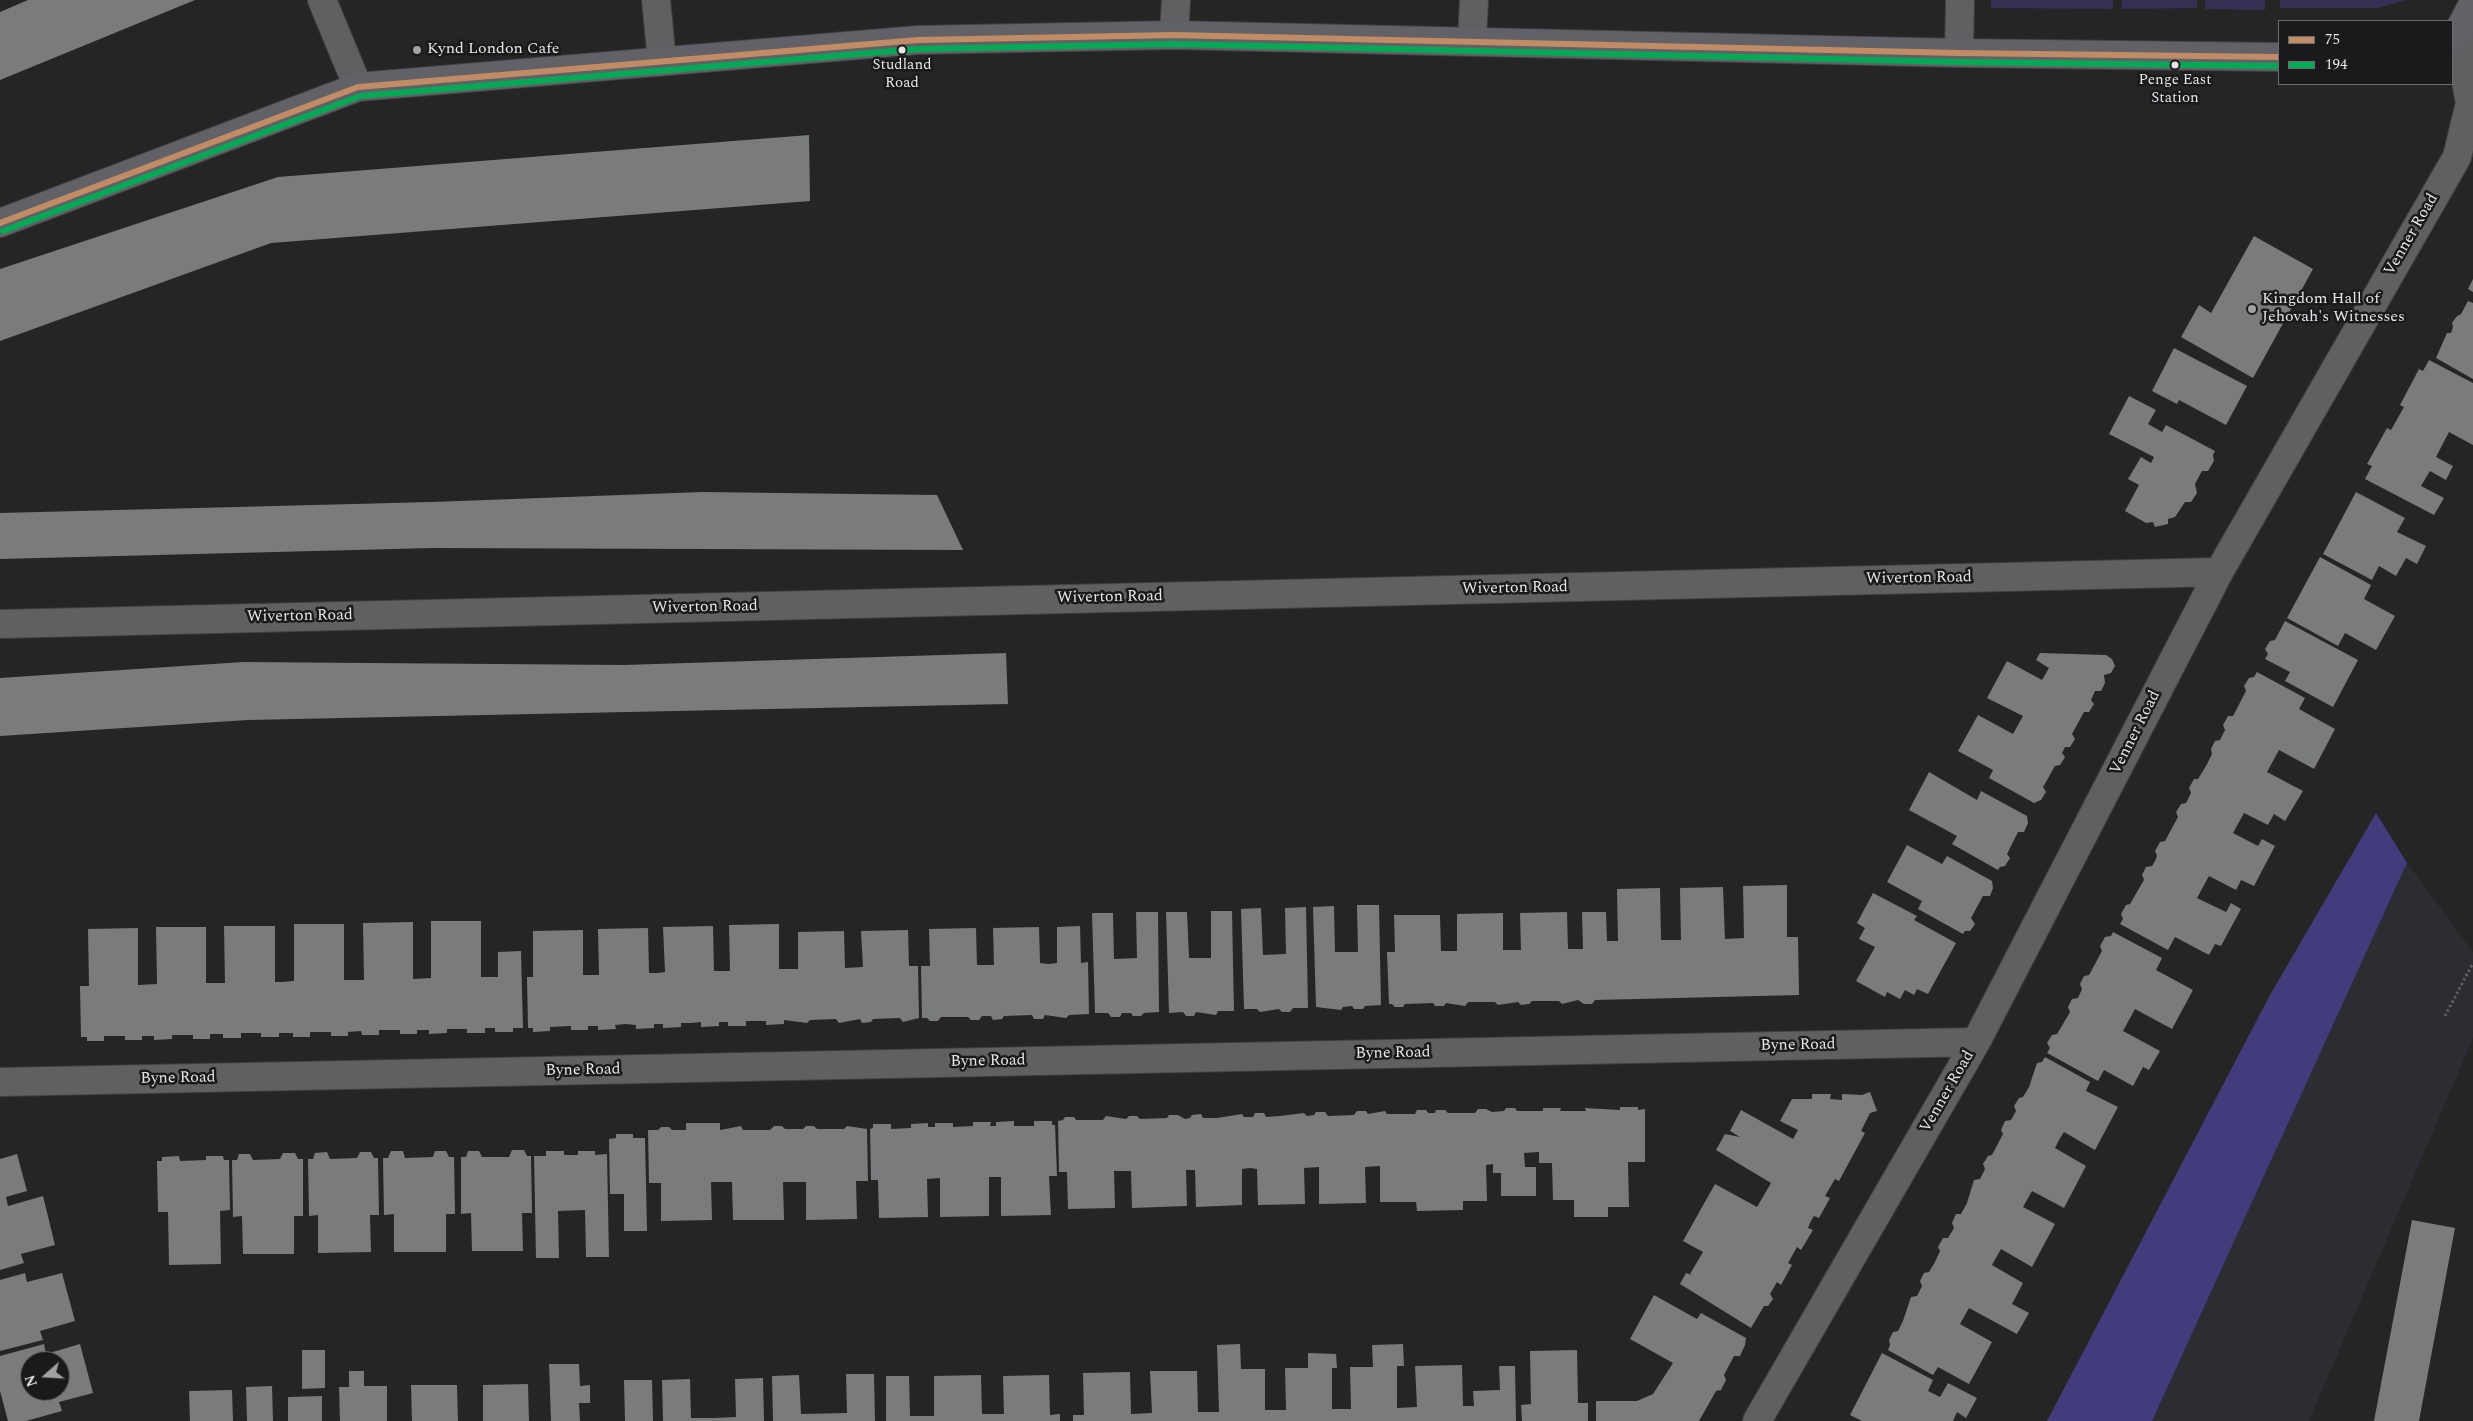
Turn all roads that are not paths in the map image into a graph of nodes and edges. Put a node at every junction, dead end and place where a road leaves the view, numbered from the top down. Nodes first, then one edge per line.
1 (322, 0) edge
2 (656, 0) edge
3 (1176, 0) edge
4 (1474, 0) edge
5 (1960, 0) edge
6 (2473, 4) edge
7 (1174, 35) junction
8 (2460, 35) edge
9 (1472, 40) junction
10 (1959, 52) junction
11 (2278, 57) edge
12 (662, 61) junction
13 (358, 87) junction
14 (0, 223) edge
15 (2219, 572) junction
16 (0, 624) edge
17 (1976, 1042) junction
18 (0, 1082) edge
19 (1757, 1421) edge

1 - 13 street
2 - 12 street
3 - 7 street
4 - 9 street
5 - 10 street
6 - 8 main road
7 - 9 main road
7 - 12 main road
8 - 15 street, Venner Road
9 - 10 main road
10 - 11 main road
12 - 13 main road
13 - 14 main road
15 - 16 street, Wiverton Road
15 - 17 street, Venner Road
17 - 18 street, Byne Road
17 - 19 street, Venner Road

